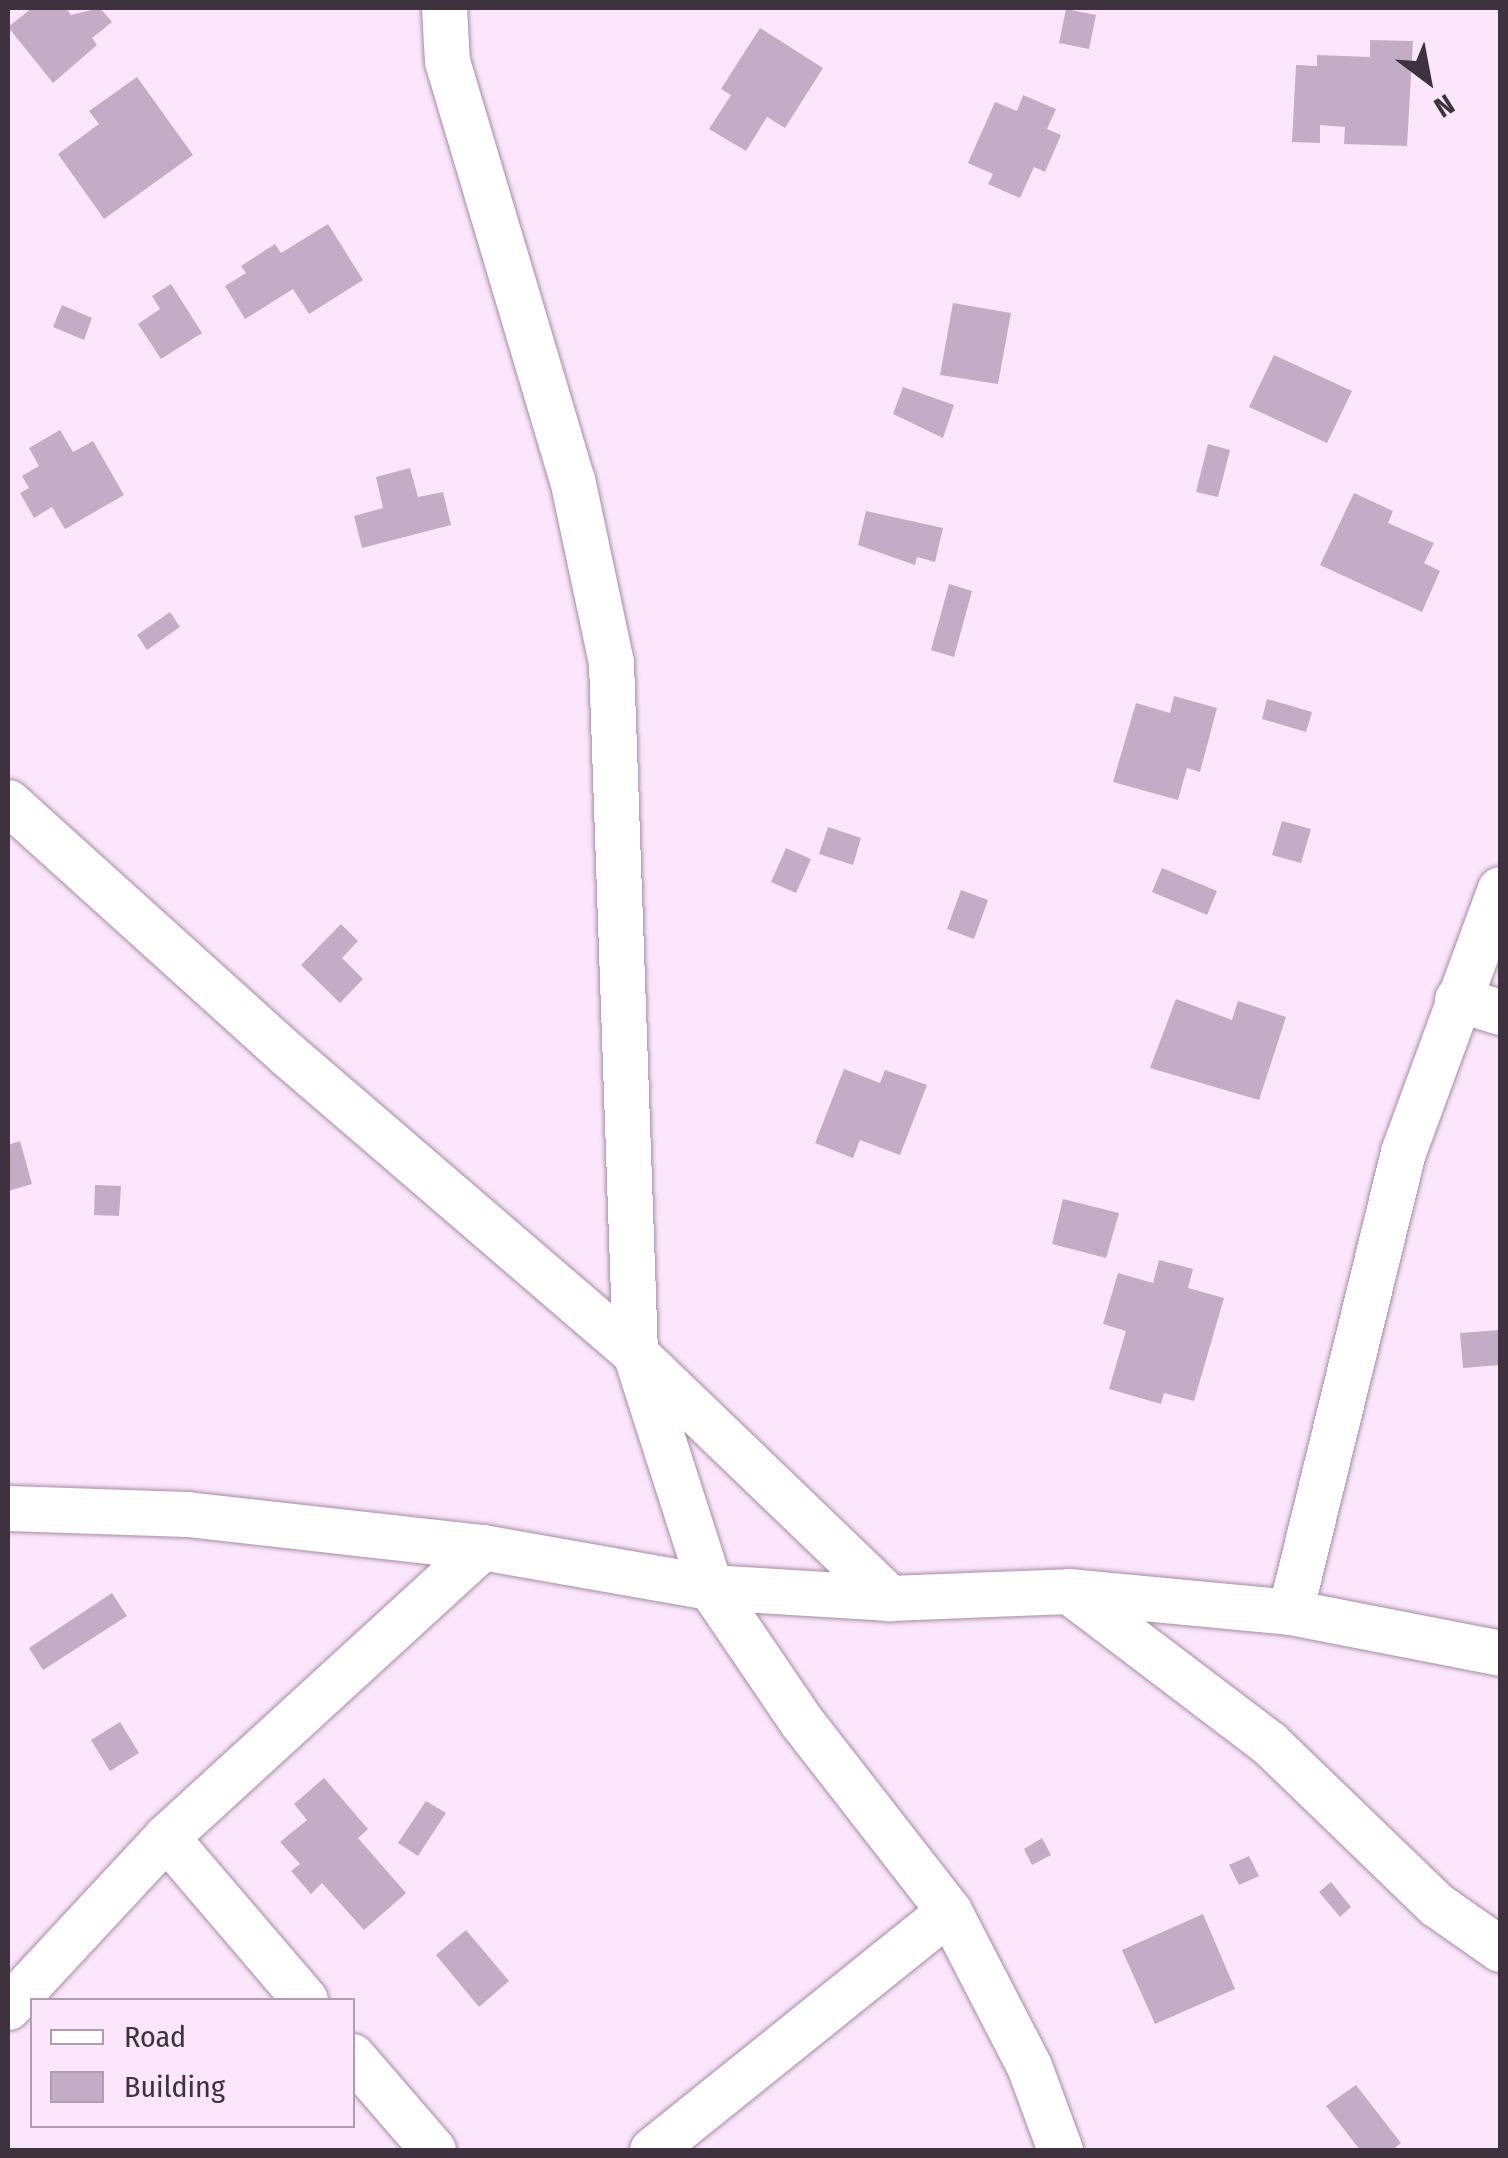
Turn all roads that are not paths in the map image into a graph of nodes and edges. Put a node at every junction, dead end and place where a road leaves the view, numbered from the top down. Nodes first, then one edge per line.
1 (444, 8) edge
2 (8, 802) edge
3 (1500, 889) edge
4 (1457, 999) junction
5 (1500, 1012) edge
6 (635, 1352) junction
7 (8, 1508) edge
8 (482, 1546) junction
9 (710, 1588) junction
10 (1069, 1590) junction
11 (890, 1598) junction
12 (1290, 1612) junction
13 (1500, 1653) edge
14 (166, 1837) junction
15 (948, 1911) junction
16 (1500, 1949) edge
17 (303, 1998) edge
18 (8, 2007) edge
19 (355, 2059) edge
20 (433, 2150) edge
21 (652, 2150) edge
22 (1060, 2150) edge

1 - 6 street
2 - 6 street
3 - 4 street
4 - 5 street
4 - 12 street
6 - 9 street
6 - 11 street
7 - 8 street
8 - 9 street
8 - 14 street
9 - 11 street
9 - 15 street
10 - 11 street
10 - 12 street
10 - 16 street
12 - 13 street
14 - 17 street
14 - 18 street
15 - 21 street
15 - 22 street
19 - 20 street

